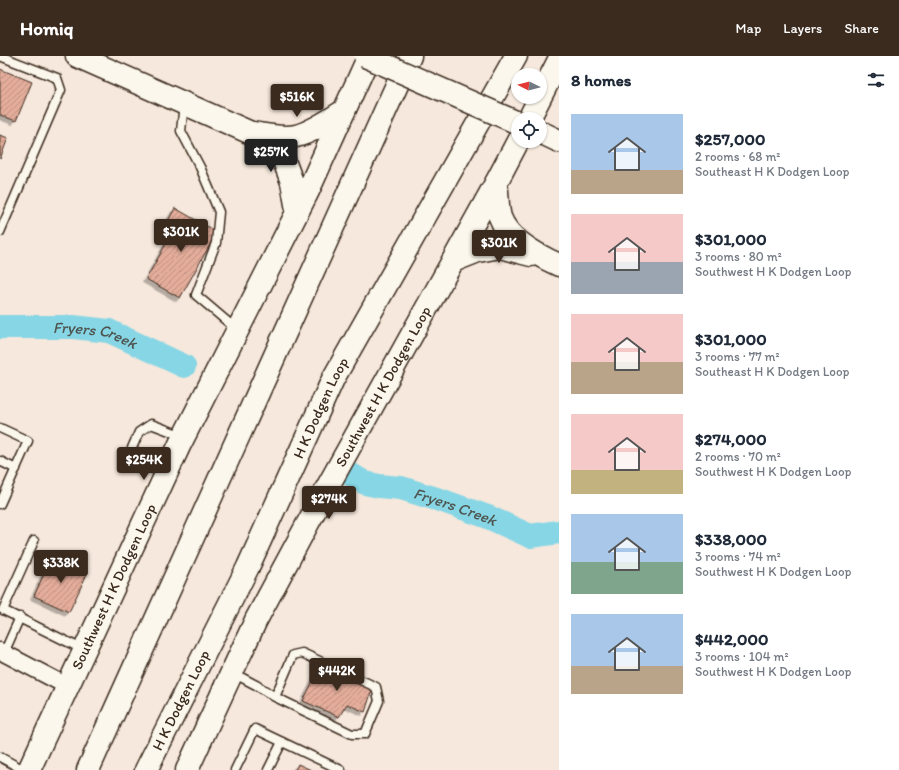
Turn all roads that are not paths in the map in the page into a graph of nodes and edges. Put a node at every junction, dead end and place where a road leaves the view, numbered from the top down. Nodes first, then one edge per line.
1 (0, 56) edge
2 (77, 56) edge
3 (365, 56) edge
4 (369, 56) edge
5 (410, 56) edge
6 (516, 56) edge
7 (559, 60) edge
8 (184, 103) junction
9 (344, 111) junction
10 (533, 112) edge
11 (511, 120) edge
12 (251, 133) junction
13 (514, 148) edge
14 (496, 183) junction
15 (297, 210) junction
16 (0, 232) edge
17 (453, 261) junction
18 (552, 262) edge
19 (237, 330) junction
20 (0, 428) edge
21 (184, 437) junction
22 (0, 461) edge
23 (16, 468) junction
24 (166, 475) junction
25 (1, 499) edge
26 (34, 541) dead end
27 (20, 617) junction
28 (84, 650) junction
29 (2, 652) edge
30 (232, 672) junction
31 (67, 686) junction
32 (275, 697) junction
33 (282, 742) junction
34 (0, 758) edge
35 (24, 770) edge
36 (29, 770) edge
37 (88, 770) edge
38 (146, 770) edge
39 (187, 770) edge
40 (235, 770) edge
41 (268, 770) edge
42 (341, 770) edge

1 - 16 lane
2 - 8 main road
3 - 11 main road, bridge
4 - 9 main road, Southwest H K Dodgen Loop
5 - 37 main road
6 - 38 main road, H K Dodgen Loop
7 - 10 main road
8 - 12 main road
8 - 19 lane
9 - 12 main road
9 - 15 main road, Southwest H K Dodgen Loop
12 - 15 main road
13 - 14 main road, Southwest H K Dodgen Loop
14 - 17 main road, Southwest H K Dodgen Loop
14 - 18 main road
15 - 19 main road, Southwest H K Dodgen Loop
17 - 18 main road
17 - 30 main road, Southwest H K Dodgen Loop
19 - 21 main road, Southwest H K Dodgen Loop
20 - 23 lane
21 - 24 main road, Southwest H K Dodgen Loop
21 - 24 lane
22 - 23 lane
23 - 25 lane
24 - 28 main road, Southwest H K Dodgen Loop
26 - 27 lane
27 - 28 lane
27 - 29 lane
28 - 31 main road, Southwest H K Dodgen Loop
29 - 31 street
30 - 32 lane
30 - 39 main road, Southwest H K Dodgen Loop
31 - 36 main road, Southwest H K Dodgen Loop
32 - 32 lane
33 - 40 lane
33 - 41 lane
33 - 42 lane
34 - 35 lane

